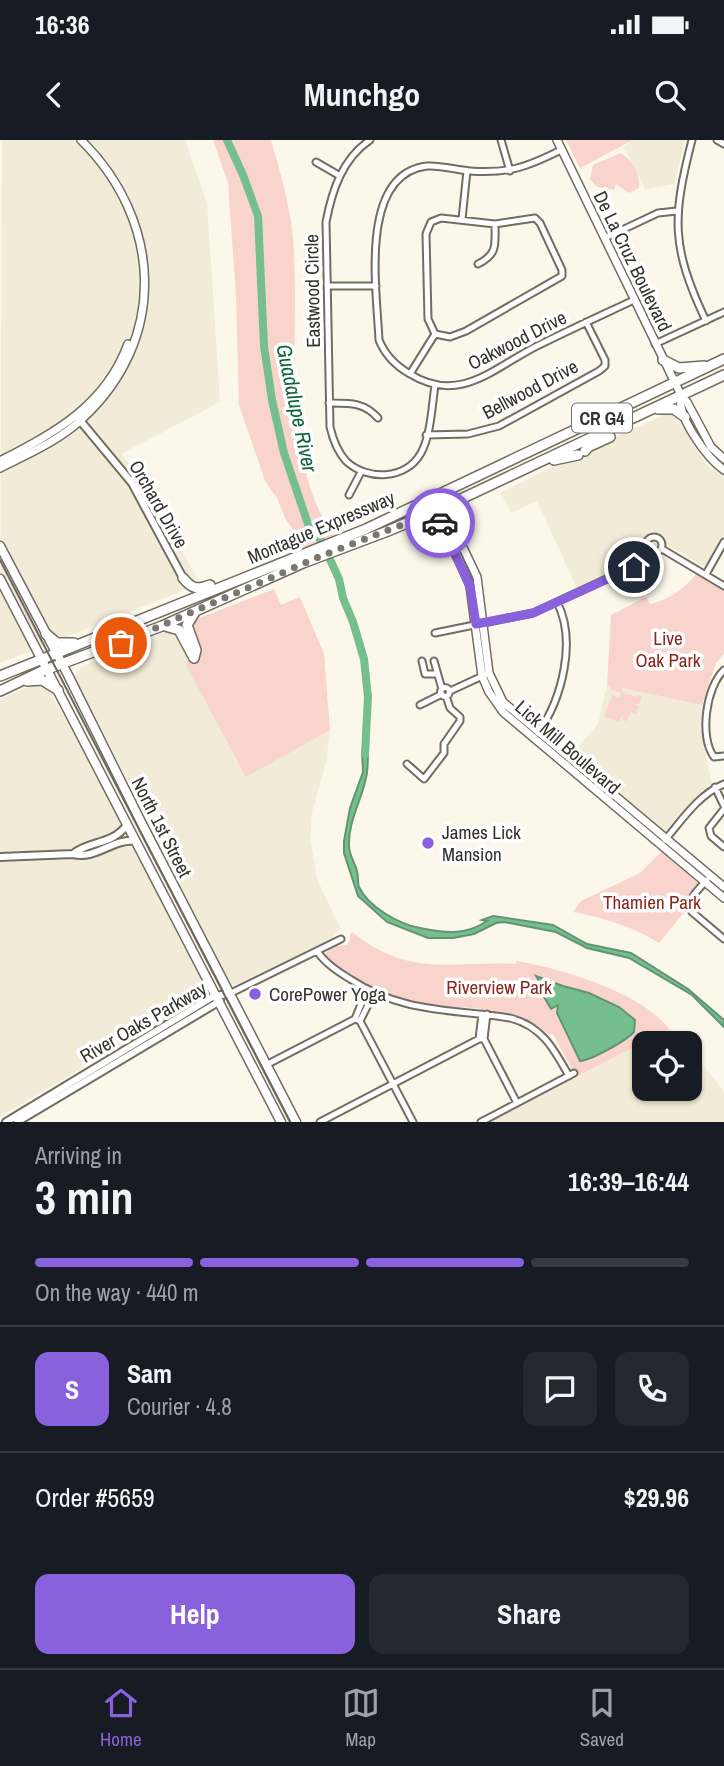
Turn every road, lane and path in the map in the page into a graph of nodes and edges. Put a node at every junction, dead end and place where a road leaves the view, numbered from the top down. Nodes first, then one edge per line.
1 (78, 140) edge
2 (370, 140) edge
3 (501, 140) edge
4 (557, 140) edge
5 (692, 140) edge
6 (717, 140) edge
7 (724, 144) edge
8 (561, 150) junction
9 (316, 162) dead end
10 (467, 171) junction
11 (510, 171) junction
12 (340, 176) junction
13 (677, 211) junction
14 (462, 219) junction
15 (495, 224) junction
16 (605, 238) junction
17 (478, 264) dead end
18 (327, 286) junction
19 (376, 286) junction
20 (634, 300) junction
21 (724, 312) edge
22 (706, 321) junction
23 (586, 322) junction
24 (435, 334) junction
25 (655, 344) junction
26 (724, 359) edge
27 (663, 360) junction
28 (713, 365) junction
29 (410, 374) junction
30 (724, 375) edge
31 (675, 383) junction
32 (435, 385) junction
33 (681, 396) junction
34 (329, 404) junction
35 (653, 409) junction
36 (685, 417) junction
37 (378, 418) dead end
38 (79, 419) junction
39 (625, 423) junction
40 (426, 435) junction
41 (724, 459) edge
42 (542, 462) junction
43 (2, 463) edge
44 (724, 470) edge
45 (361, 472) junction
46 (349, 495) dead end
47 (435, 497) junction
48 (466, 497) junction
49 (440, 509) junction
50 (412, 521) junction
51 (455, 531) junction
52 (450, 540) junction
53 (724, 542) edge
54 (337, 545) junction
55 (0, 546) edge
56 (662, 549) junction
57 (650, 552) junction
58 (301, 560) junction
59 (706, 574) junction
60 (183, 578) junction
61 (0, 579) edge
62 (236, 581) junction
63 (724, 586) edge
64 (557, 602) junction
65 (171, 606) junction
66 (195, 612) junction
67 (480, 623) junction
68 (162, 626) junction
69 (435, 633) dead end
70 (46, 634) junction
71 (83, 642) junction
72 (56, 653) junction
73 (41, 659) junction
74 (422, 661) dead end
75 (434, 661) dead end
76 (62, 665) junction
77 (47, 670) junction
78 (724, 670) edge
79 (436, 674) junction
80 (486, 674) junction
81 (0, 676) edge
82 (19, 683) junction
83 (0, 691) edge
84 (58, 691) junction
85 (445, 693) junction
86 (420, 705) dead end
87 (538, 733) junction
88 (724, 756) edge
89 (407, 764) dead end
90 (724, 784) edge
91 (715, 787) junction
92 (724, 808) edge
93 (127, 825) junction
94 (135, 841) junction
95 (664, 842) junction
96 (724, 847) edge
97 (74, 854) junction
98 (0, 857) edge
99 (707, 879) junction
100 (724, 887) edge
101 (724, 898) edge
102 (341, 939) dead end
103 (724, 939) edge
104 (317, 951) junction
105 (370, 991) junction
106 (229, 994) junction
107 (216, 999) junction
108 (484, 1014) junction
109 (358, 1020) junction
110 (482, 1039) junction
111 (266, 1065) junction
112 (393, 1084) junction
113 (517, 1103) junction
114 (17, 1120) edge
115 (6, 1122) edge
116 (281, 1122) edge
117 (296, 1122) edge
118 (320, 1122) edge
119 (413, 1122) edge
120 (481, 1122) edge

1 - 38 main road
2 - 12 street, Eastwood Circle
3 - 11 street
4 - 8 main road, De La Cruz Boulevard
5 - 13 street
6 - 7 street
8 - 11 street
8 - 16 main road, De La Cruz Boulevard
9 - 12 street
10 - 11 street
10 - 14 street
10 - 19 street
12 - 18 street, Eastwood Circle
13 - 16 street
13 - 22 street
14 - 15 street
14 - 24 street
15 - 17 street
15 - 24 street
16 - 20 main road, De La Cruz Boulevard
18 - 19 street
18 - 34 street, Eastwood Circle
19 - 29 street
20 - 23 street, Oakwood Drive
20 - 25 main road, De La Cruz Boulevard
21 - 22 street
22 - 25 street
23 - 32 street, Oakwood Drive
23 - 40 street, Bellwood Drive
24 - 29 street
25 - 27 main road, De La Cruz Boulevard
26 - 28 highway, Montague Expressway / CR G4
27 - 28 highway
27 - 31 main road, De La Cruz Boulevard
28 - 31 highway, Montague Expressway / CR G4
29 - 32 street, Oakwood Drive
30 - 33 highway, Montague Expressway / CR G4
31 - 33 main road, De La Cruz Boulevard
31 - 47 highway, Montague Expressway / CR G4
32 - 40 street
33 - 35 highway, Montague Expressway / CR G4
33 - 36 main road
33 - 41 main road
34 - 37 street
34 - 45 street, Eastwood Circle
35 - 36 highway
35 - 39 highway, Montague Expressway / CR G4
36 - 44 main road
38 - 43 main road
38 - 60 street, Orchard Drive
39 - 42 highway, Montague Expressway / CR G4
39 - 42 highway
40 - 45 street
42 - 48 highway, Montague Expressway / CR G4
45 - 46 street
47 - 49 main road, Lick Mill Boulevard
47 - 54 highway, Montague Expressway / CR G4
48 - 49 highway, Montague Expressway / CR G4
48 - 51 highway
49 - 50 highway, Montague Expressway / CR G4
49 - 51 main road, Lick Mill Boulevard
49 - 52 main road, Lick Mill Boulevard
50 - 52 highway
50 - 54 highway, Montague Expressway / CR G4
51 - 67 main road, Lick Mill Boulevard
52 - 67 main road, Lick Mill Boulevard
53 - 59 street
54 - 58 highway, Montague Expressway / CR G4
55 - 70 main road, North 1st Street
56 - 57 street
56 - 57 street
56 - 59 street
57 - 64 street
58 - 62 highway, Montague Expressway / CR G4
58 - 66 highway, Montague Expressway / CR G4
59 - 63 street
60 - 62 highway
60 - 65 highway
61 - 73 main road, North 1st Street
62 - 65 highway, Montague Expressway / CR G4
64 - 67 street
64 - 87 street
65 - 71 highway, Montague Expressway / CR G4
66 - 68 highway, Montague Expressway / CR G4
66 - 68 highway
67 - 69 street
67 - 80 main road, Lick Mill Boulevard
68 - 76 highway, Montague Expressway / CR G4
70 - 71 highway
70 - 72 main road, North 1st Street
71 - 72 highway, Montague Expressway / CR G4
72 - 73 highway, Montague Expressway / CR G4
72 - 76 main road, North 1st Street
73 - 77 main road, North 1st Street
73 - 81 highway, Montague Expressway / CR G4
74 - 79 street
75 - 79 street
76 - 77 highway, Montague Expressway / CR G4
76 - 106 main road, North 1st Street
77 - 82 highway, Montague Expressway / CR G4
77 - 84 main road, North 1st Street
78 - 88 street
79 - 85 street
80 - 85 street
80 - 87 main road, Lick Mill Boulevard
80 - 95 main road, Lick Mill Boulevard
82 - 83 highway, Montague Expressway / CR G4
82 - 84 highway
84 - 93 main road, North 1st Street
85 - 86 street
85 - 89 street
87 - 95 main road, Lick Mill Boulevard
90 - 91 street
91 - 92 street
91 - 95 street
92 - 96 street
93 - 94 main road, North 1st Street
93 - 97 street
94 - 97 street
94 - 107 main road, North 1st Street
95 - 99 main road, Lick Mill Boulevard
97 - 98 street
99 - 100 main road, Lick Mill Boulevard
99 - 101 main road, Lick Mill Boulevard
99 - 103 street
102 - 104 street
104 - 105 street
104 - 106 street
105 - 108 street
105 - 109 street
106 - 107 street, River Oaks Parkway
106 - 111 main road, North 1st Street
107 - 114 street, River Oaks Parkway
107 - 116 main road, North 1st Street
108 - 110 street
108 - 113 street
109 - 111 street
109 - 112 street
110 - 112 street
110 - 113 street
111 - 117 main road, North 1st Street
112 - 118 street
112 - 119 street
113 - 120 street
114 - 115 street, River Oaks Parkway

